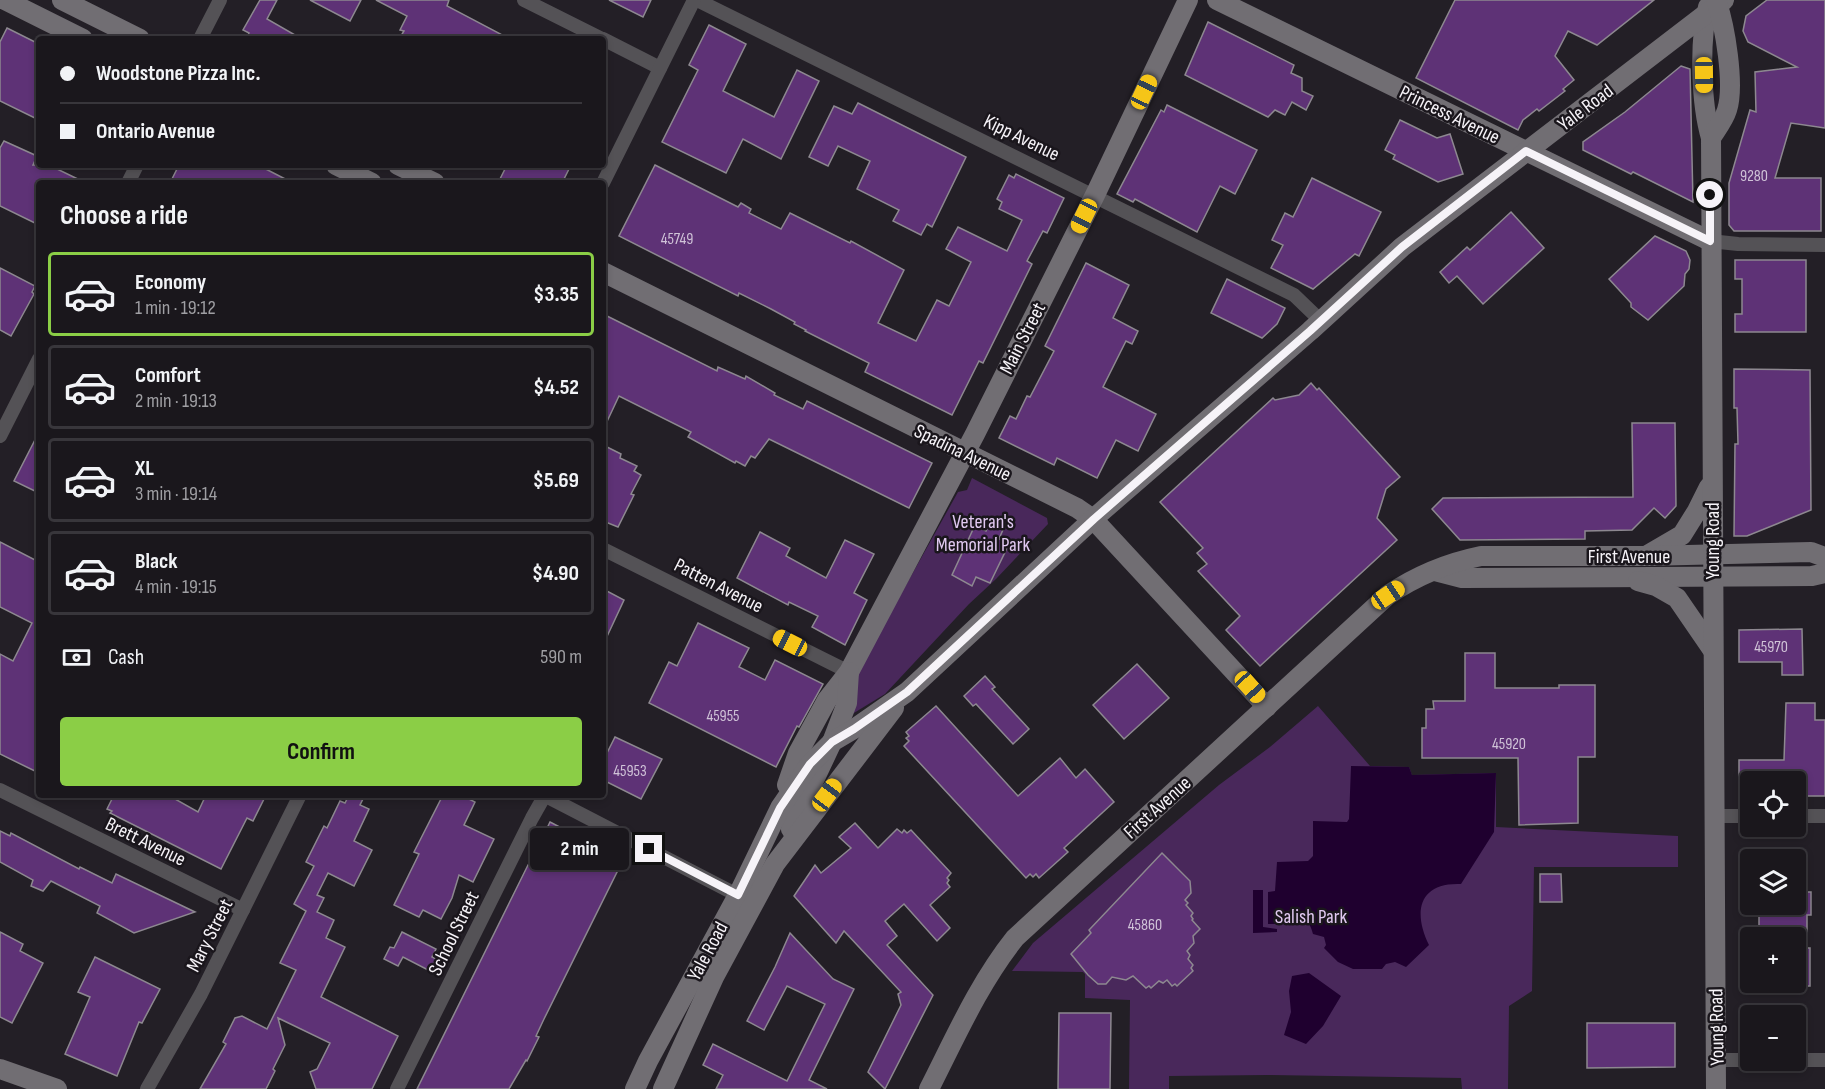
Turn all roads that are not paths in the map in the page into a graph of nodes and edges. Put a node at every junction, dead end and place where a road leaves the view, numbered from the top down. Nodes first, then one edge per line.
1 (4, 0) edge
2 (62, 0) edge
3 (220, 0) edge
4 (524, 0) edge
5 (696, 0) edge
6 (1188, 0) edge
7 (1217, 0) edge
8 (1715, 4) edge
9 (77, 36) edge
10 (134, 36) edge
11 (202, 36) edge
12 (597, 36) edge
13 (606, 41) edge
14 (660, 68) junction
15 (1526, 151) junction
16 (342, 168) edge
17 (404, 168) edge
18 (366, 180) edge
19 (429, 180) edge
20 (604, 180) edge
21 (1095, 195) junction
22 (1710, 241) junction
23 (1825, 245) edge
24 (606, 273) edge
25 (1321, 321) junction
26 (36, 364) edge
27 (0, 436) edge
28 (965, 452) junction
29 (1712, 482) junction
30 (1094, 519) junction
31 (606, 550) edge
32 (1712, 555) junction
33 (1646, 556) junction
34 (1825, 557) edge
35 (1435, 571) junction
36 (1825, 573) edge
37 (1624, 576) junction
38 (1712, 577) junction
39 (1712, 649) junction
40 (849, 672) junction
41 (907, 692) junction
42 (1267, 707) junction
43 (832, 742) junction
44 (0, 790) edge
45 (299, 798) edge
46 (543, 798) edge
47 (551, 798) edge
48 (780, 808) junction
49 (1714, 816) junction
50 (1740, 816) edge
51 (1806, 816) edge
52 (1825, 816) edge
53 (775, 864) junction
54 (746, 899) junction
55 (243, 910) junction
56 (1716, 1060) junction
57 (1740, 1060) edge
58 (1806, 1060) edge
59 (1825, 1060) edge
60 (0, 1069) edge
61 (57, 1089) edge
62 (147, 1089) edge
63 (397, 1089) edge
64 (635, 1089) edge
65 (663, 1089) edge
66 (929, 1089) edge
67 (1716, 1089) edge

1 - 9 main road
2 - 10 main road
3 - 11 street
4 - 12 street
5 - 14 street
5 - 21 street, Kipp Avenue
6 - 21 main road, Main Street
7 - 15 main road, Princess Avenue
8 - 15 main road, Yale Road
8 - 22 main road, Young Road
13 - 14 street
14 - 20 street
15 - 22 main road, Princess Avenue
15 - 25 main road, Yale Road
16 - 18 main road
17 - 19 main road
21 - 25 street, Kipp Avenue
21 - 28 main road, Main Street
22 - 23 street, Princess Avenue
22 - 29 main road, Young Road
24 - 28 main road, Spadina Avenue
25 - 30 main road, Yale Road
26 - 27 street
28 - 30 main road, Spadina Avenue
28 - 40 main road, Main Street
29 - 32 main road, Young Road
29 - 33 main road
30 - 41 main road, Yale Road
30 - 42 main road, Spadina Avenue
31 - 40 street, Patten Avenue
32 - 33 main road, First Avenue
32 - 34 main road, First Avenue
32 - 38 main road, Young Road
33 - 35 main road, First Avenue
35 - 37 main road, First Avenue
35 - 42 main road, First Avenue
36 - 38 main road, First Avenue
37 - 38 main road, First Avenue
37 - 39 main road
38 - 39 main road, Young Road
39 - 49 main road, Young Road
40 - 43 main road, Main Street
40 - 48 main road, Main Street
41 - 43 main road, Yale Road
41 - 53 main road, Yale Road
42 - 66 main road, First Avenue
43 - 48 main road, Yale Road
43 - 53 main road, Main Street
44 - 55 street, Brett Avenue
45 - 55 street, Mary Street
46 - 63 street, School Street
47 - 54 street
48 - 54 main road, Yale Road
49 - 50 street
49 - 56 main road, Young Road
51 - 52 street
53 - 54 main road, Yale Road
54 - 64 main road, Yale Road
54 - 65 main road, Yale Road
55 - 62 street, Mary Street
56 - 57 street
56 - 67 main road, Young Road
58 - 59 street
60 - 61 main road

